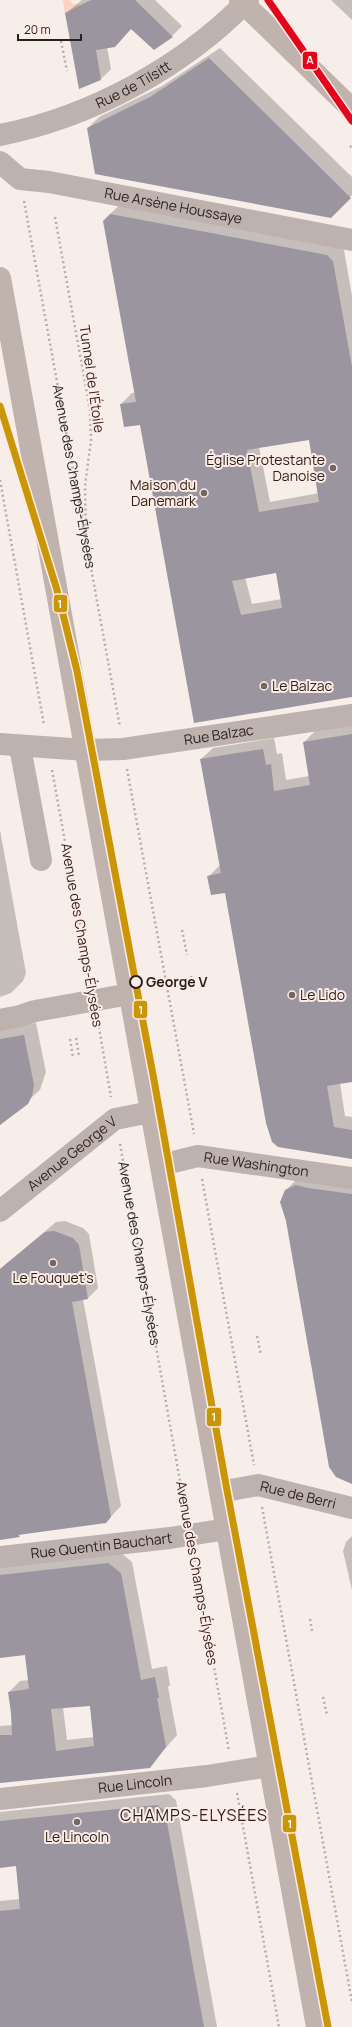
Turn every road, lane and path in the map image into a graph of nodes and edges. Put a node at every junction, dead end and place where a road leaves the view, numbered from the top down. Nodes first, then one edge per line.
1 (244, 1) edge
2 (61, 41) dead end
3 (67, 71) dead end
4 (352, 109) edge
5 (0, 135) edge
6 (0, 162) edge
7 (26, 212) dead end
8 (55, 217) dead end
9 (352, 240) edge
10 (0, 278) edge
11 (0, 480) edge
12 (86, 546) junction
13 (352, 715) edge
14 (121, 733) dead end
15 (10, 745) edge
16 (48, 748) junction
17 (86, 750) junction
18 (127, 768) dead end
19 (41, 860) dead end
20 (182, 930) dead end
21 (187, 955) dead end
22 (191, 976) dead end
23 (194, 991) dead end
24 (130, 994) junction
25 (94, 1000) junction
26 (0, 1020) edge
27 (76, 1038) dead end
28 (70, 1039) dead end
29 (79, 1056) dead end
30 (73, 1057) dead end
31 (151, 1112) junction
32 (115, 1119) junction
33 (194, 1135) dead end
34 (161, 1165) junction
35 (202, 1178) dead end
36 (352, 1178) edge
37 (0, 1210) edge
38 (258, 1336) dead end
39 (261, 1355) dead end
40 (255, 1471) dead end
41 (220, 1492) junction
42 (261, 1503) dead end
43 (352, 1508) edge
44 (227, 1529) junction
45 (190, 1535) junction
46 (0, 1557) edge
47 (310, 1619) dead end
48 (312, 1631) dead end
49 (323, 1697) dead end
50 (326, 1715) dead end
51 (270, 1766) junction
52 (233, 1772) junction
53 (0, 1799) edge
54 (352, 2002) edge
55 (279, 2027) edge
56 (317, 2027) edge

1 - 4 main road
1 - 5 street, Rue de Tilsitt
2 - 3 path
6 - 9 street, Rue Arsène Houssaye
7 - 12 path, Avenue des Champs-Élysées
8 - 12 path, Tunnel de l'Étoile
10 - 17 main road
11 - 16 path, Avenue des Champs-Élysées
12 - 14 path, Avenue des Champs-Élysées
13 - 17 street, Rue Balzac
15 - 16 street, Rue Balzac
15 - 19 street
16 - 17 street, Rue Balzac
16 - 25 path, Avenue des Champs-Élysées
17 - 24 main road
18 - 33 path
20 - 21 path
22 - 23 path
24 - 25 street
24 - 31 main road
25 - 26 street
25 - 32 path, Avenue des Champs-Élysées
27 - 29 path
28 - 30 path
31 - 32 street, Avenue George V
31 - 34 main road
32 - 37 street, Avenue George V
32 - 45 path, Avenue des Champs-Élysées
34 - 36 street, Rue Washington
34 - 41 main road
35 - 40 path
38 - 39 path
41 - 43 street, Rue de Berri
41 - 44 main road
42 - 54 path
44 - 45 street, Rue Quentin Bauchart
44 - 51 main road
45 - 46 street, Rue Quentin Bauchart
45 - 52 path, Avenue des Champs-Élysées
47 - 48 path
49 - 50 path
51 - 52 street, Rue Lincoln
51 - 56 main road
52 - 53 street, Rue Lincoln
52 - 55 path, Avenue des Champs-Élysées

